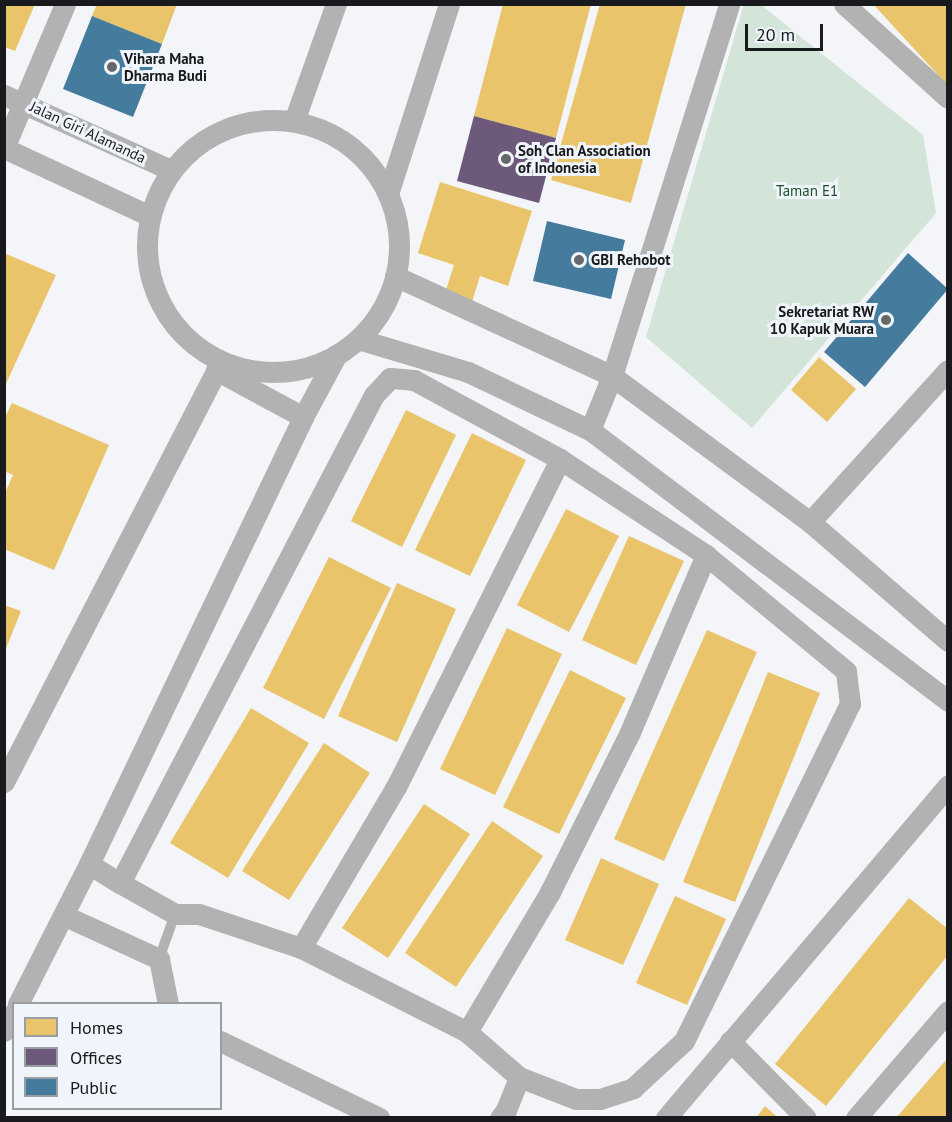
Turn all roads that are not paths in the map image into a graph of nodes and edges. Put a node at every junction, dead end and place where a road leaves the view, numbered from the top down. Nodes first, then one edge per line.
1 (65, 4) edge
2 (336, 4) edge
3 (448, 4) edge
4 (729, 4) edge
5 (844, 4) edge
6 (948, 98) edge
7 (13, 99) edge
8 (294, 121) junction
9 (4, 148) edge
10 (171, 170) junction
11 (388, 194) junction
12 (150, 216) junction
13 (395, 276) junction
14 (358, 339) junction
15 (336, 356) junction
16 (218, 366) junction
17 (948, 370) edge
18 (612, 376) junction
19 (303, 417) junction
20 (590, 430) junction
21 (560, 459) junction
22 (810, 522) junction
23 (706, 555) junction
24 (948, 641) edge
25 (948, 701) edge
26 (4, 782) edge
27 (948, 785) edge
28 (89, 864) junction
29 (120, 883) junction
30 (175, 914) junction
31 (63, 915) junction
32 (301, 948) junction
33 (159, 959) junction
34 (19, 1002) edge
35 (168, 1002) edge
36 (948, 1011) edge
37 (12, 1017) edge
38 (4, 1031) edge
39 (467, 1032) junction
40 (730, 1041) junction
41 (222, 1042) edge
42 (519, 1077) junction
43 (378, 1118) edge
44 (500, 1118) edge
45 (666, 1118) edge
46 (806, 1118) edge
47 (856, 1118) edge

1 - 7 street
2 - 8 street
3 - 11 street
4 - 18 street
5 - 6 street
7 - 9 street
7 - 10 street, Jalan Giri Alamanda
8 - 10 street
8 - 11 street
9 - 12 street
10 - 12 street
11 - 13 street
12 - 16 street
13 - 14 street
13 - 18 street
14 - 15 street
14 - 20 street
15 - 16 street
15 - 19 street
16 - 19 street
16 - 26 street
17 - 22 street
18 - 20 street
18 - 22 street
19 - 28 street
20 - 25 street
21 - 23 street
21 - 29 street
21 - 32 street
22 - 24 street
23 - 39 street
23 - 42 street
27 - 40 street
28 - 29 street
28 - 31 street
29 - 30 street
30 - 32 street
30 - 33 lane
31 - 33 street
31 - 34 street
32 - 39 street
33 - 35 street
36 - 47 street
37 - 38 street
39 - 42 street
40 - 45 street
40 - 46 street
41 - 43 street
42 - 44 street

